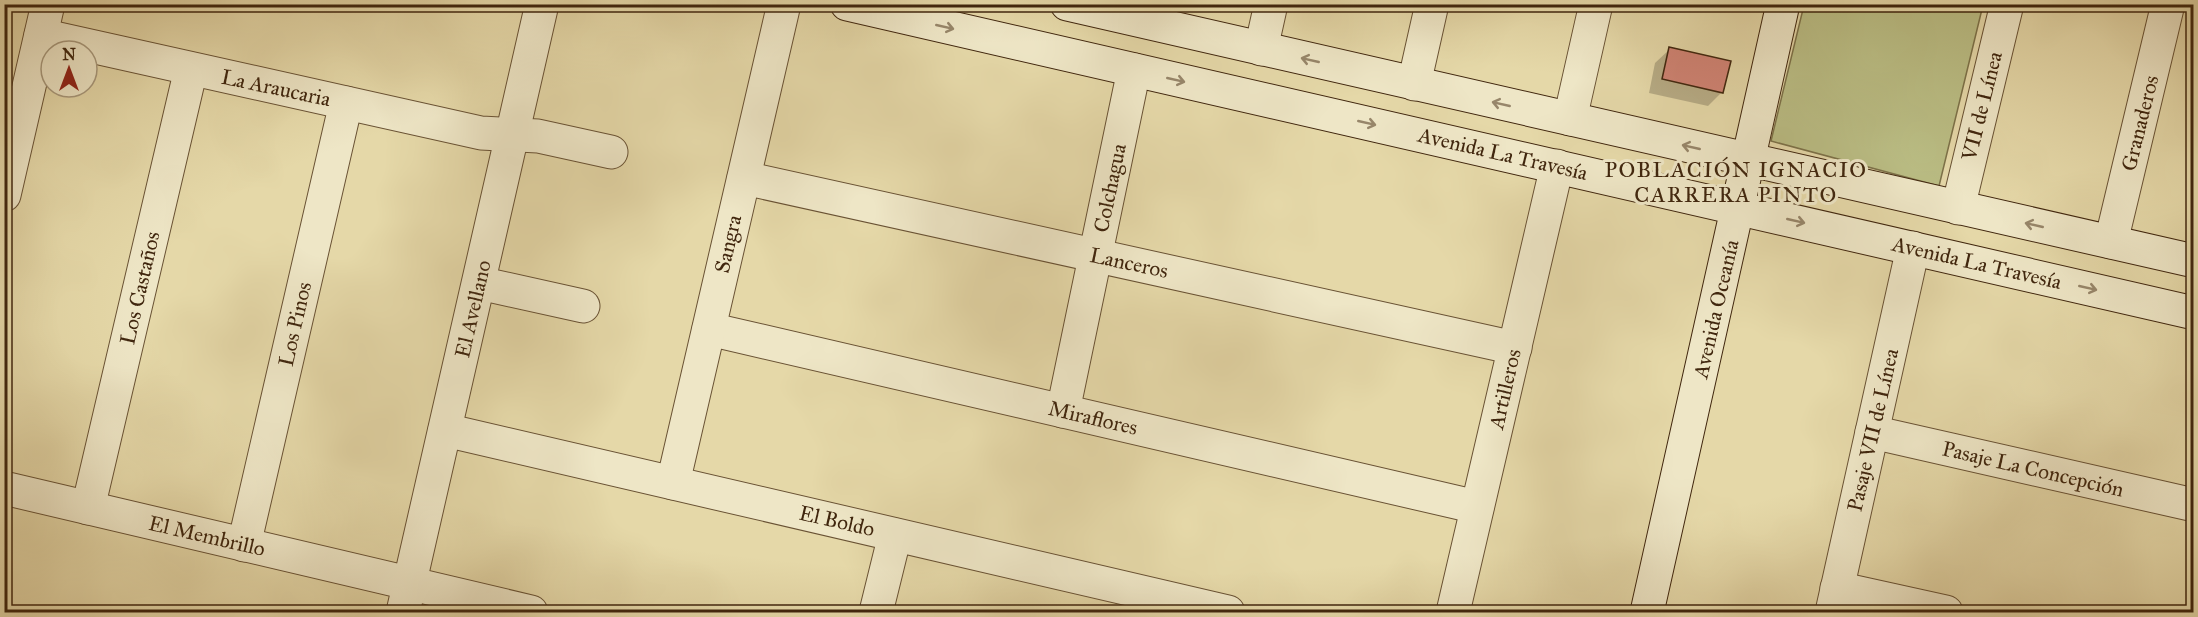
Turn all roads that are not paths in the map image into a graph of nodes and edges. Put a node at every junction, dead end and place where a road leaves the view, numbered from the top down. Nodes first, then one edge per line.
1 (542, 4) edge
2 (784, 4) edge
3 (847, 4) edge
4 (1067, 4) edge
5 (1271, 4) edge
6 (1431, 4) edge
7 (1596, 4) edge
8 (1783, 4) edge
9 (2007, 4) edge
10 (2168, 4) edge
11 (1105, 9) edge
12 (44, 20) edge
13 (1261, 49) junction
14 (191, 69) junction
15 (1134, 70) junction
16 (1414, 84) junction
17 (346, 103) junction
18 (1570, 119) junction
19 (512, 135) junction
20 (611, 152) dead end
21 (1748, 160) junction
22 (1557, 166) junction
23 (744, 178) junction
24 (4, 195) edge
25 (1739, 207) junction
26 (1958, 208) junction
27 (2111, 242) junction
28 (1913, 248) junction
29 (1096, 255) junction
30 (2193, 261) edge
31 (478, 283) junction
32 (583, 306) dead end
33 (2193, 313) edge
34 (709, 329) junction
35 (1515, 348) junction
36 (1063, 411) junction
37 (445, 430) junction
38 (1872, 432) junction
39 (674, 483) junction
40 (4, 488) edge
41 (2193, 505) edge
42 (1477, 507) junction
43 (88, 508) junction
44 (895, 535) junction
45 (244, 545) junction
46 (406, 598) edge
47 (1835, 600) edge
48 (531, 612) edge
49 (876, 612) edge
50 (1228, 612) edge
51 (1453, 612) edge
52 (1647, 612) edge
53 (1946, 612) edge

1 - 19 street, El Avellano
2 - 23 street, Sangra
3 -> 15 street, Avenida La Travesía
4 - 11 street
5 - 13 street
6 - 16 street
7 - 18 street
8 - 21 street, Avenida Oceanía
9 - 26 street, VII de Línea
10 - 27 street, Granaderos
11 - 13 street
12 - 14 street, La Araucaria
12 - 24 street
16 -> 13 street
14 - 17 street, La Araucaria
14 - 43 street, Los Castaños
15 -> 22 street, Avenida La Travesía
15 - 29 street, Colchagua
18 -> 16 street
17 - 19 street, La Araucaria
17 - 45 street, Los Pinos
21 -> 18 street
19 - 20 street, La Araucaria
19 - 31 street, El Avellano
21 - 25 street, Avenida Oceanía
21 - 26 street
22 - 25 street, Avenida La Travesía
22 - 35 street, Artilleros
23 - 29 street, Lanceros
23 - 34 street, Sangra
25 -> 28 street, Avenida La Travesía
25 - 52 street, Avenida Oceanía
27 -> 26 street
27 - 30 street
28 -> 33 street, Avenida La Travesía
28 - 38 street, Pasaje VII de Línea
29 - 35 street, Lanceros
29 - 36 street, Colchagua
31 - 32 street
31 - 37 street, El Avellano
34 - 36 street, Miraflores
34 - 39 street, Sangra
35 - 42 street, Artilleros
36 - 42 street, Miraflores
37 - 39 street, El Boldo
37 - 46 street, El Avellano
38 - 41 street, Pasaje La Concepción
38 - 47 street, Pasaje VII de Línea
39 - 44 street, El Boldo
40 - 43 street, El Membrillo
42 - 51 street, Artilleros
43 - 45 street, El Membrillo
44 - 49 street
44 - 50 street, El Boldo
45 - 46 street, El Membrillo
46 - 48 street, El Membrillo
47 - 53 street

